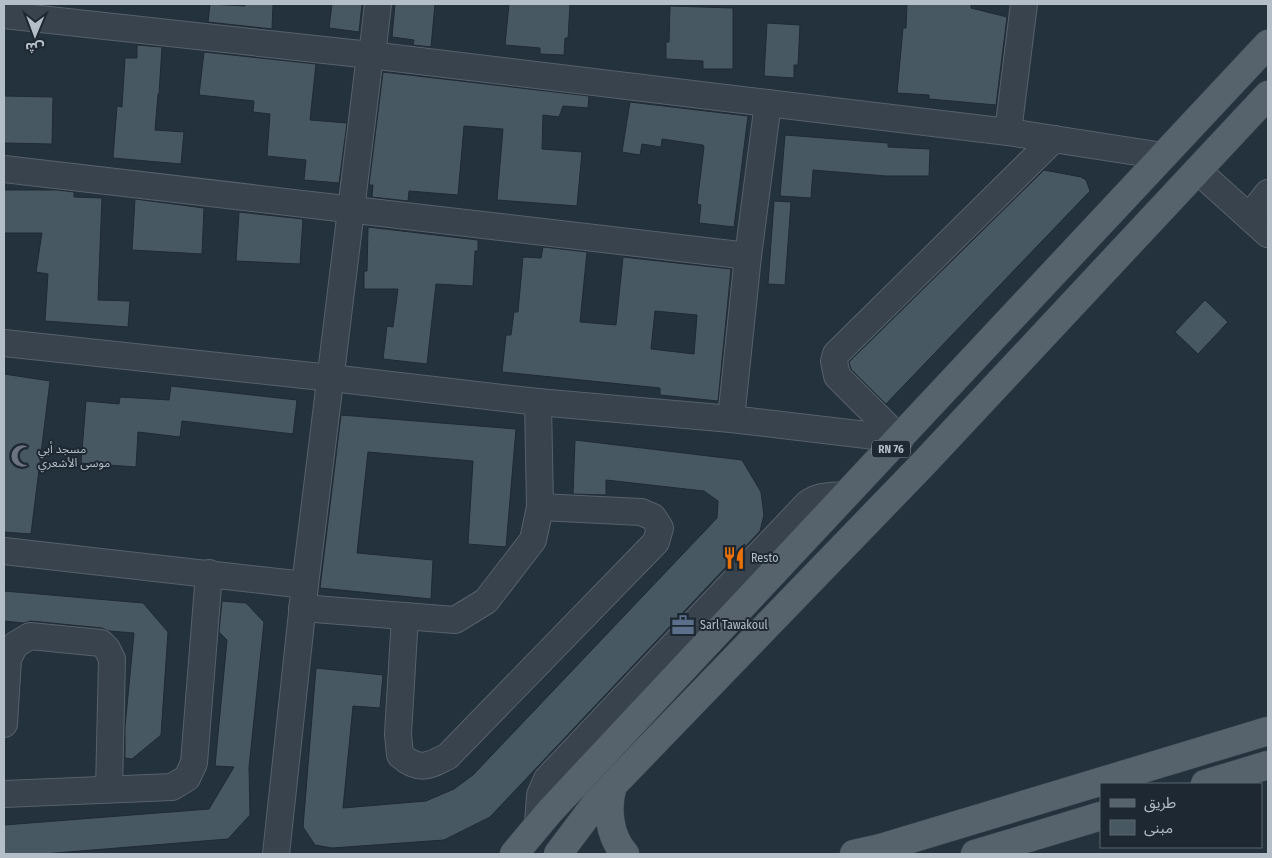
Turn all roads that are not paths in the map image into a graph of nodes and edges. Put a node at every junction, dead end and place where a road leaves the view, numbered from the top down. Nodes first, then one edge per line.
1 (378, 4) edge
2 (1024, 4) edge
3 (4, 15) edge
4 (1268, 44) edge
5 (370, 55) junction
6 (1268, 94) edge
7 (768, 103) junction
8 (1008, 132) junction
9 (1054, 139) junction
10 (1167, 151) junction
11 (4, 169) edge
12 (1197, 170) junction
13 (1268, 193) edge
14 (352, 209) junction
15 (1249, 217) junction
16 (1268, 234) edge
17 (748, 256) junction
18 (4, 343) edge
19 (330, 378) junction
20 (538, 402) junction
21 (731, 418) junction
22 (900, 439) junction
23 (925, 462) junction
24 (540, 507) junction
25 (4, 551) edge
26 (209, 573) junction
27 (304, 596) junction
28 (405, 616) junction
29 (4, 724) edge
30 (1268, 731) edge
31 (1268, 765) edge
32 (1208, 783) edge
33 (613, 785) junction
34 (109, 789) junction
35 (4, 794) edge
36 (1100, 816) edge
37 (270, 854) edge
38 (514, 854) edge
39 (558, 854) edge
40 (625, 854) edge
41 (854, 854) edge
42 (975, 854) edge

1 - 5 street
2 - 8 street
3 - 5 street
4 - 10 main road, RN 76
5 - 7 street
5 - 14 street
6 - 12 main road, RN 76
7 - 8 street
7 - 17 street
8 - 9 street
9 - 10 street
9 - 22 street
10 - 12 main road
10 - 22 main road, RN 76
11 - 14 street
12 - 15 street
12 - 23 main road, RN 76
13 - 15 street
14 - 17 street
14 - 19 street
15 - 16 street
17 - 21 street
18 - 19 street
19 - 20 street
19 - 27 street
20 - 21 street
20 - 24 street
21 - 22 street
22 - 23 main road
22 - 38 main road, RN 76
23 - 33 main road, RN 76
24 - 28 street
24 - 28 street
25 - 26 street
26 - 27 street
26 - 34 street
27 - 28 street
27 - 37 street
29 - 34 street
30 - 41 main road
31 - 32 main road
33 - 39 main road, RN 76
33 - 40 main road
34 - 35 street
36 - 42 main road

